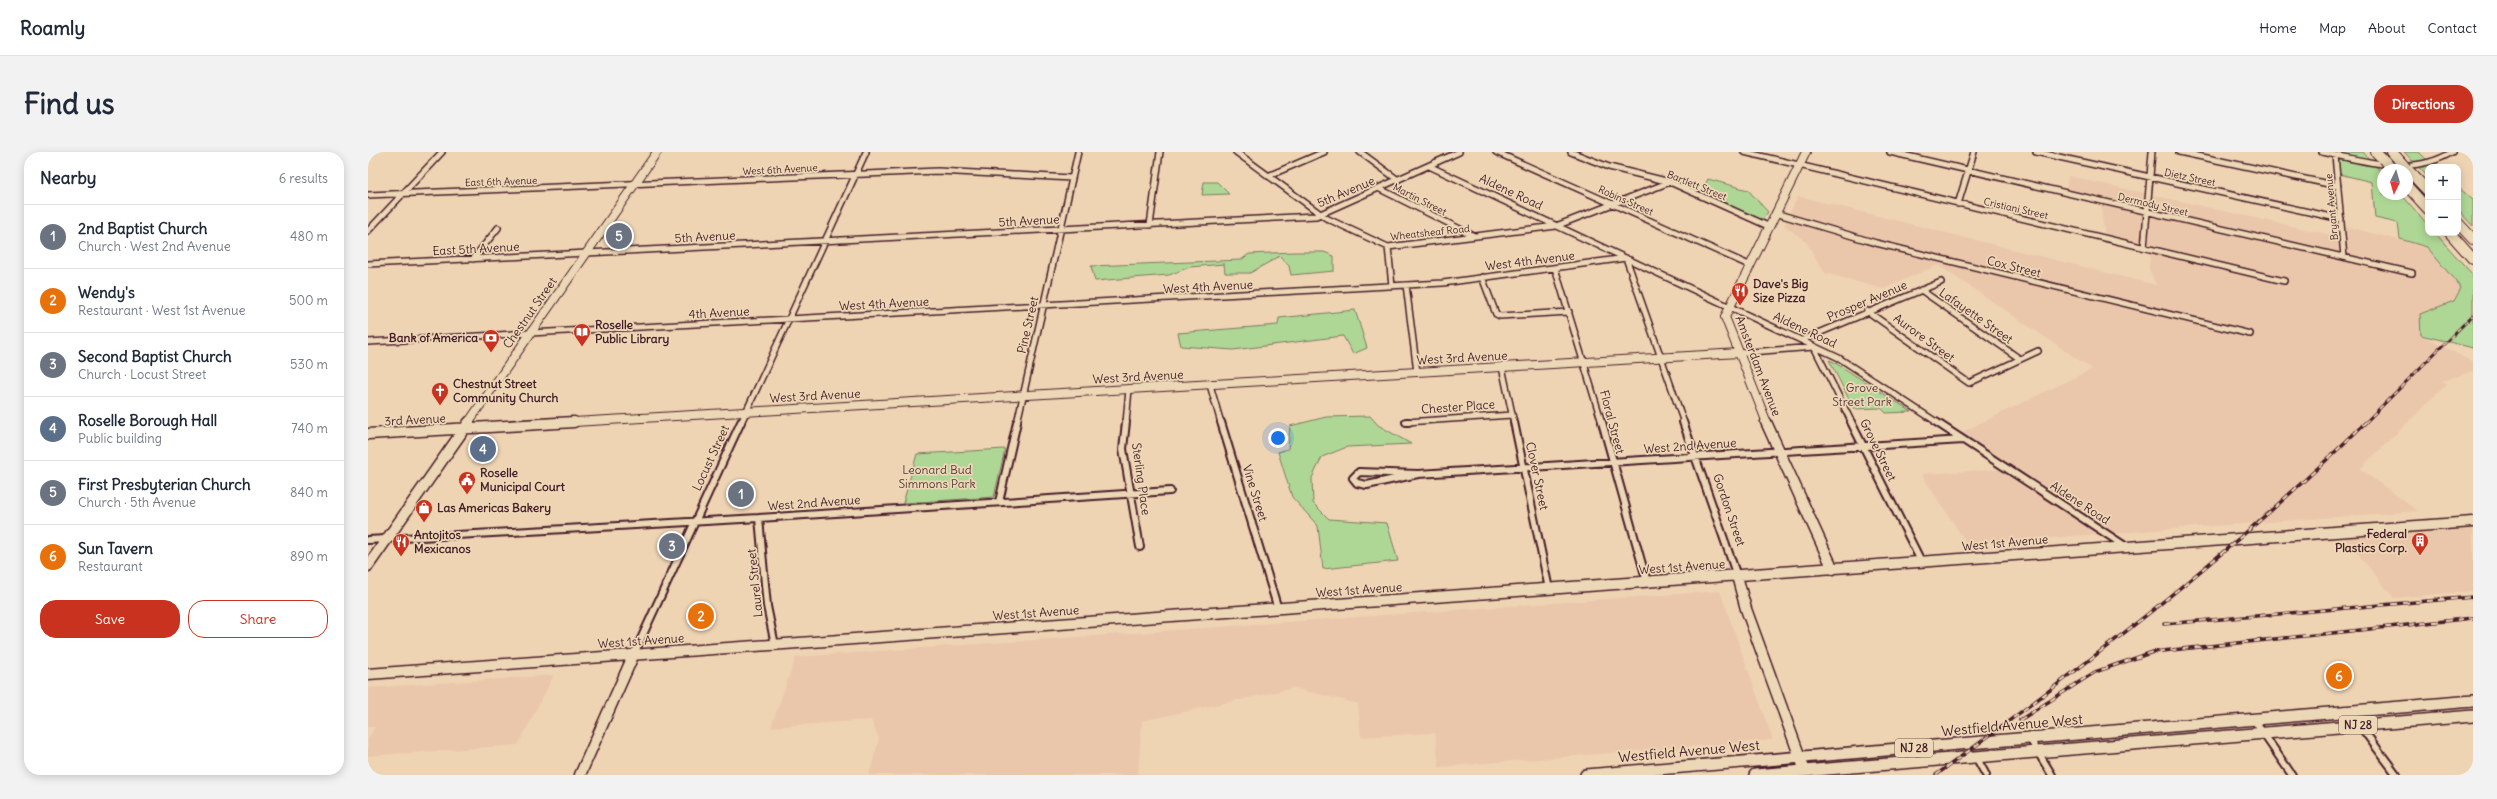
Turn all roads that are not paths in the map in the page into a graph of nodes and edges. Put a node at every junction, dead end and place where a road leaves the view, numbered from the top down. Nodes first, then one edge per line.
1 (442, 152) edge
2 (656, 152) edge
3 (866, 152) edge
4 (1078, 152) edge
5 (1160, 152) edge
6 (1236, 152) edge
7 (1324, 152) edge
8 (1360, 152) edge
9 (1459, 152) edge
10 (1496, 152) edge
11 (1571, 152) edge
12 (1744, 152) edge
13 (1806, 152) edge
14 (1890, 152) edge
15 (1974, 152) edge
16 (2036, 152) edge
17 (2152, 152) edge
18 (2178, 152) edge
19 (2322, 152) edge
20 (2376, 152) edge
21 (2392, 152) edge
22 (2452, 152) edge
23 (2335, 155) junction
24 (2387, 164) edge
25 (1799, 165) junction
26 (1429, 166) junction
27 (1968, 170) junction
28 (856, 174) junction
29 (1268, 176) junction
30 (2150, 177) junction
31 (1071, 178) junction
32 (1398, 180) junction
33 (1670, 182) junction
34 (634, 185) junction
35 (2338, 186) junction
36 (2425, 188) edge
37 (1380, 189) junction
38 (404, 193) junction
39 (2413, 193) edge
40 (368, 195) edge
41 (1614, 204) junction
42 (1958, 204) junction
43 (2425, 206) edge
44 (2147, 212) junction
45 (1775, 213) junction
46 (1322, 215) junction
47 (2341, 219) junction
48 (1150, 225) junction
49 (1557, 225) junction
50 (1768, 226) junction
51 (2461, 226) edge
52 (498, 228) dead end
53 (1061, 230) junction
54 (368, 231) edge
55 (1474, 236) junction
56 (2453, 236) edge
57 (2473, 239) edge
58 (824, 241) junction
59 (1388, 247) junction
60 (2144, 248) junction
61 (586, 254) junction
62 (2470, 256) edge
63 (2344, 257) junction
64 (1626, 258) junction
65 (473, 259) junction
66 (368, 264) edge
67 (1749, 265) junction
68 (1555, 268) junction
69 (2412, 273) dead end
70 (1482, 277) junction
71 (2284, 281) dead end
72 (1941, 282) dead end
73 (1406, 285) junction
74 (1392, 286) junction
75 (1921, 290) junction
76 (1043, 305) junction
77 (1729, 307) junction
78 (1867, 311) junction
79 (1569, 312) junction
80 (789, 319) junction
81 (530, 333) junction
82 (2250, 334) dead end
83 (1802, 340) junction
84 (368, 342) edge
85 (1814, 347) junction
86 (2038, 351) dead end
87 (1739, 354) junction
88 (1661, 358) junction
89 (2020, 359) junction
90 (1585, 363) junction
91 (1502, 367) junction
92 (1417, 372) junction
93 (1210, 385) junction
94 (1128, 390) junction
95 (1023, 396) junction
96 (746, 412) junction
97 (1512, 415) junction
98 (1406, 422) dead end
99 (464, 429) junction
100 (368, 434) edge
101 (1963, 440) junction
102 (1863, 446) junction
103 (1778, 451) junction
104 (1696, 456) junction
105 (1611, 462) junction
106 (1524, 467) junction
107 (1418, 474) junction
108 (1170, 491) dead end
109 (1131, 493) junction
110 (999, 502) junction
111 (759, 518) junction
112 (696, 521) junction
113 (2473, 522) edge
114 (387, 539) junction
115 (368, 540) edge
116 (2125, 546) junction
117 (1140, 547) dead end
118 (1922, 563) junction
119 (368, 566) edge
120 (1833, 569) junction
121 (1737, 576) junction
122 (1647, 582) junction
123 (1550, 589) junction
124 (1278, 609) junction
125 (775, 645) junction
126 (634, 654) junction
127 (368, 674) edge
128 (2473, 701) edge
129 (2349, 711) junction
130 (2473, 716) edge
131 (2254, 720) junction
132 (2360, 725) junction
133 (2263, 733) junction
134 (2030, 739) junction
135 (2037, 752) junction
136 (1976, 757) junction
137 (1799, 758) junction
138 (1689, 771) edge
139 (1806, 773) edge
140 (580, 775) edge
141 (1586, 775) edge
142 (1755, 775) edge
143 (1986, 775) edge
144 (2052, 775) edge
145 (2292, 775) edge
146 (2397, 775) edge

1 - 38 street
2 - 34 street, Chestnut Street
3 - 28 street, Locust Street
4 - 31 street, Pine Street
5 - 48 street
6 - 29 street, Wheatsheaf Road
7 - 29 street
8 - 32 street, Martin Street
9 - 26 street, 5th Avenue
10 - 41 street, Robins Street
11 - 33 street, Bartlett Street
12 - 25 street, Cristiani Street
13 - 25 street, Amsterdam Avenue
14 - 27 street, Dermody Street
15 - 27 street
16 - 30 street, Dietz Street
17 - 30 street
18 - 35 street
19 - 23 street
20 - 24 highway, bridge
21 - 36 highway, bridge
22 - 23 street
23 - 35 street, Bryant Avenue
25 - 42 street, Cristiani Street
25 - 45 street, Amsterdam Avenue
26 - 32 street, 5th Avenue
26 - 49 street, Aldene Road
27 - 42 street
27 - 44 street, Dermody Street
28 - 31 street, West 6th Avenue
28 - 34 street, West 6th Avenue
28 - 58 street, Locust Street
29 - 46 street, Wheatsheaf Road
30 - 44 street
30 - 47 street, Dietz Street
31 - 53 street, Pine Street
32 - 37 street, 5th Avenue
33 - 41 street, Wheatsheaf Road
33 - 50 street, Bartlett Street
34 - 38 street, East 6th Avenue
34 - 61 street, Chestnut Street
35 - 47 street, Bryant Avenue
37 - 46 street, 5th Avenue
37 - 55 street, Martin Street
38 - 40 street, East 6th Avenue
38 - 54 street
39 - 43 highway
41 - 49 street, Wheatsheaf Road
41 - 67 street, Robins Street
42 - 60 street, Cristiani Street
44 - 60 street
44 - 63 street, Dermody Street
45 - 50 street, Amsterdam Avenue
45 - 82 street, Cox Street
46 - 48 street, 5th Avenue
46 - 59 street, Wheatsheaf Road
47 - 63 street, Bryant Avenue
48 - 53 street, 5th Avenue
49 - 55 street, Wheatsheaf Road
49 - 64 street, Aldene Road
50 - 67 street, Amsterdam Avenue
51 - 57 highway
52 - 65 street
53 - 58 street, 5th Avenue
53 - 76 street, Pine Street
55 - 59 street, Wheatsheaf Road
56 - 62 highway
58 - 61 street, 5th Avenue
58 - 80 street, Locust Street
59 - 74 street
60 - 71 street, Cristiani Street
61 - 65 street, East 5th Avenue
61 - 81 street, Chestnut Street
63 - 69 street, Dermody Street
64 - 68 street, West 4th Avenue
64 - 77 street, Aldene Road
64 - 88 street, Gordon Street
65 - 66 street, East 5th Avenue
67 - 77 street, Amsterdam Avenue
68 - 70 street, West 4th Avenue
68 - 79 street, Floral Street
70 - 73 street, West 4th Avenue
70 - 79 street
72 - 75 street, Prosper Avenue
73 - 74 street, West 4th Avenue
73 - 92 street
74 - 76 street, West 4th Avenue
75 - 78 street, Prosper Avenue
75 - 89 street, Lafayette Street
76 - 80 street, West 4th Avenue
76 - 95 street, Pine Street
77 - 83 street, Aldene Road
77 - 87 street, Amsterdam Avenue
78 - 83 street, Prosper Avenue
78 - 89 street, Aurore Street
79 - 90 street, Floral Street
80 - 81 street, 4th Avenue
80 - 96 street, Locust Street
81 - 84 street, 4th Avenue
81 - 99 street, Chestnut Street
83 - 85 street, Aldene Road
85 - 87 street, West 3rd Avenue
85 - 101 street, Aldene Road
85 - 102 street, Grove Street
86 - 89 street
87 - 88 street, West 3rd Avenue
87 - 103 street, Amsterdam Avenue
88 - 90 street, West 3rd Avenue
88 - 104 street, Gordon Street
90 - 91 street, West 3rd Avenue
90 - 105 street, Floral Street
91 - 92 street, West 3rd Avenue
91 - 97 street, Clover Street
92 - 93 street, West 3rd Avenue
93 - 94 street, West 3rd Avenue
93 - 124 street, Vine Street
94 - 95 street, West 3rd Avenue
94 - 109 street, Sterling Place
95 - 96 street, West 3rd Avenue
95 - 110 street, Pine Street
96 - 99 street, West 3rd Avenue
96 - 112 street, Locust Street
97 - 98 street, Chester Place
97 - 106 street, Clover Street
99 - 100 street, 3rd Avenue
99 - 114 street, Chestnut Street
101 - 102 street, West 2nd Avenue
101 - 116 street, Aldene Road
102 - 103 street, West 2nd Avenue
102 - 118 street, Grove Street
103 - 104 street, West 2nd Avenue
103 - 120 street, Amsterdam Avenue
104 - 105 street, West 2nd Avenue
104 - 121 street, Gordon Street
105 - 106 street, West 2nd Avenue
105 - 122 street, Floral Street
106 - 107 street, West 2nd Avenue
106 - 123 street, Clover Street
107 - 107 street, West 2nd Avenue
108 - 109 street, West 2nd Avenue
109 - 110 street, West 2nd Avenue
109 - 117 street, Sterling Place
110 - 111 street, West 2nd Avenue
111 - 112 street, West 2nd Avenue
111 - 125 street, Laurel Street
112 - 114 street, West 2nd Avenue
112 - 126 street, Locust Street
113 - 116 street, West 1st Avenue
114 - 115 street, West 2nd Avenue
114 - 119 street, Chestnut Street
116 - 118 street, West 1st Avenue
118 - 120 street, West 1st Avenue
120 - 121 street, West 1st Avenue
121 - 122 street, West 1st Avenue
121 - 137 street, Gordon Street
122 - 123 street, West 1st Avenue
123 - 124 street, West 1st Avenue
124 - 125 street, West 1st Avenue
125 - 126 street, West 1st Avenue
126 - 127 street, West 1st Avenue
126 - 140 street, Locust Street
128 - 129 main road, Westfield Avenue West / NJ 28
129 - 131 main road, Westfield Avenue West / NJ 28
129 - 132 street
130 - 132 main road, NJ 28
131 - 133 street
131 - 134 main road, Westfield Avenue West / NJ 28
132 - 133 main road, NJ 28
132 - 146 street
133 - 135 main road, NJ 28
133 - 145 street
134 - 135 street
134 - 137 main road, Westfield Avenue West / NJ 28
135 - 136 main road, NJ 28
135 - 144 street
136 - 139 main road, NJ 28
136 - 143 street
137 - 138 main road, Westfield Avenue West / NJ 28
137 - 139 street, Gordon Street
138 - 141 main road, Westfield Avenue West / NJ 28
139 - 142 main road, NJ 28

